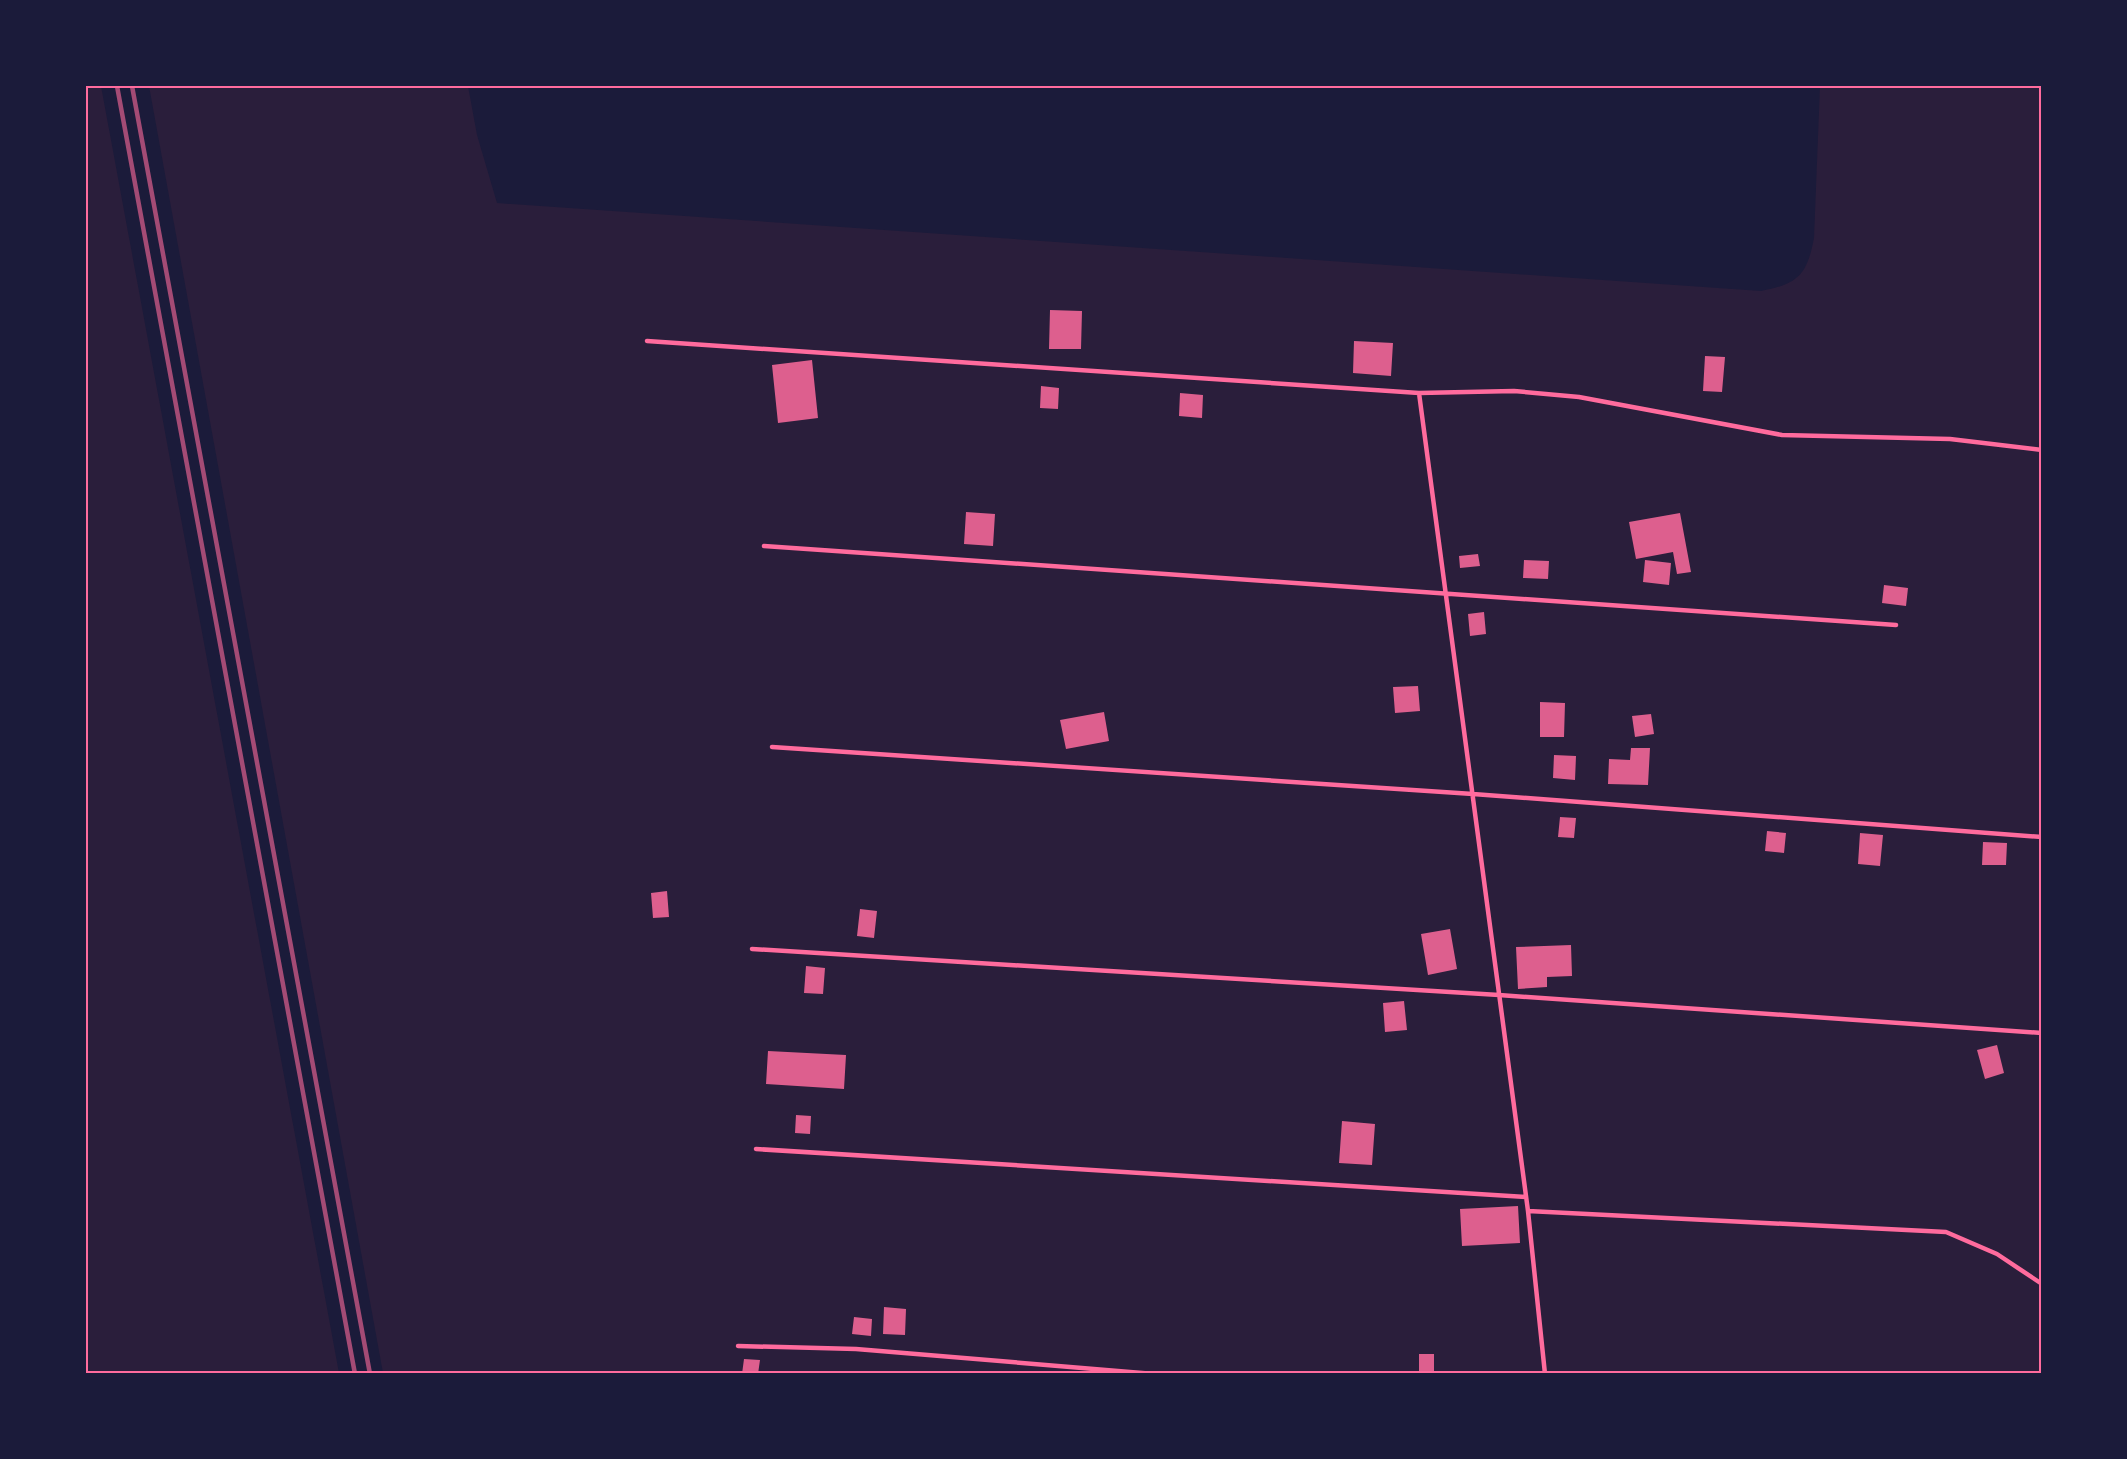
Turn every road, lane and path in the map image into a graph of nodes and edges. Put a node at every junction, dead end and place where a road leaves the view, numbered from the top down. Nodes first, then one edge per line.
1 (647, 341) dead end
2 (1419, 393) junction
3 (2042, 450) edge
4 (764, 546) dead end
5 (1446, 593) junction
6 (1896, 624) dead end
7 (772, 747) dead end
8 (1473, 794) junction
9 (2042, 837) edge
10 (752, 950) dead end
11 (1499, 995) junction
12 (2042, 1034) edge
13 (756, 1149) dead end
14 (1526, 1197) junction
15 (1528, 1211) junction
16 (2042, 1284) edge
17 (738, 1346) dead end
18 (1154, 1374) edge
19 (1545, 1374) edge

1 - 2 lane
2 - 3 lane
2 - 5 lane
4 - 5 lane
5 - 6 lane
5 - 8 lane
7 - 8 lane
8 - 9 lane
8 - 11 lane
10 - 11 lane
11 - 12 lane
11 - 14 lane
13 - 14 lane
14 - 15 lane
15 - 16 lane
15 - 19 lane
17 - 18 lane

